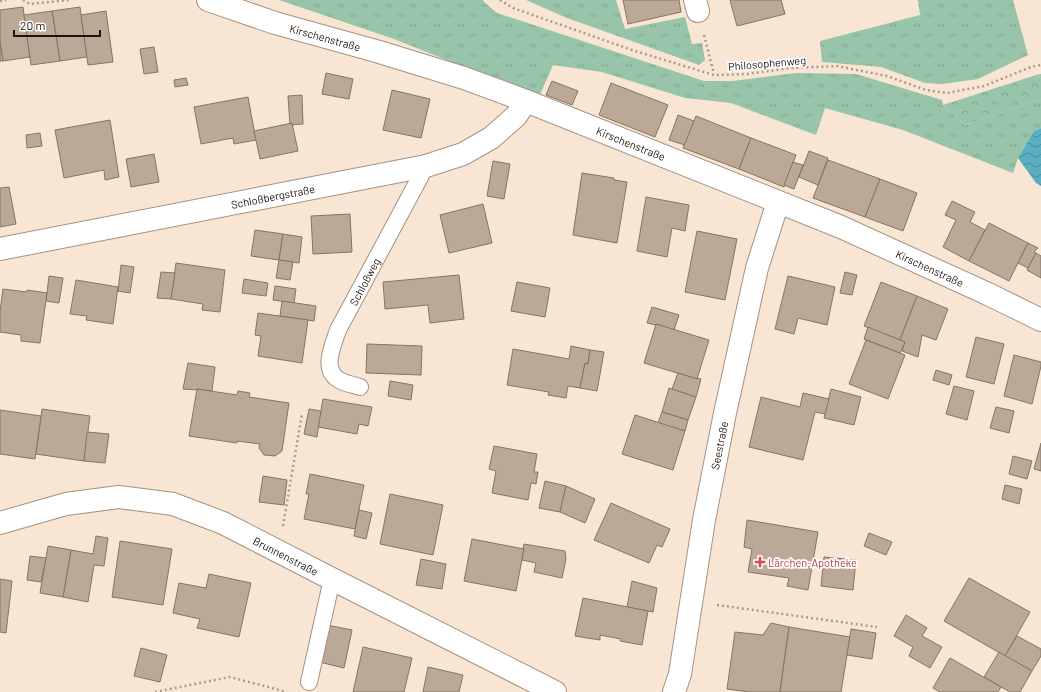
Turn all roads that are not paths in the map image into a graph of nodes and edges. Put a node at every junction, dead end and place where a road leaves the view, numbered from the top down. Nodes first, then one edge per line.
1 (208, 0) edge
2 (526, 102) junction
3 (426, 166) junction
4 (778, 202) junction
5 (0, 249) edge
6 (1041, 320) edge
7 (360, 387) dead end
8 (0, 523) edge
9 (332, 579) junction
10 (309, 682) dead end
11 (555, 692) edge
12 (674, 692) edge

1 - 2 street, Kirschenstraße
2 - 3 street, Schloßbergstraße
2 - 4 street, Kirschenstraße
3 - 5 street, Schloßbergstraße
3 - 7 lane, Schloßweg
4 - 6 street, Kirschenstraße
4 - 12 street, Seestraße
8 - 9 street, Brunnenstraße
9 - 10 lane
9 - 11 street, Brunnenstraße

